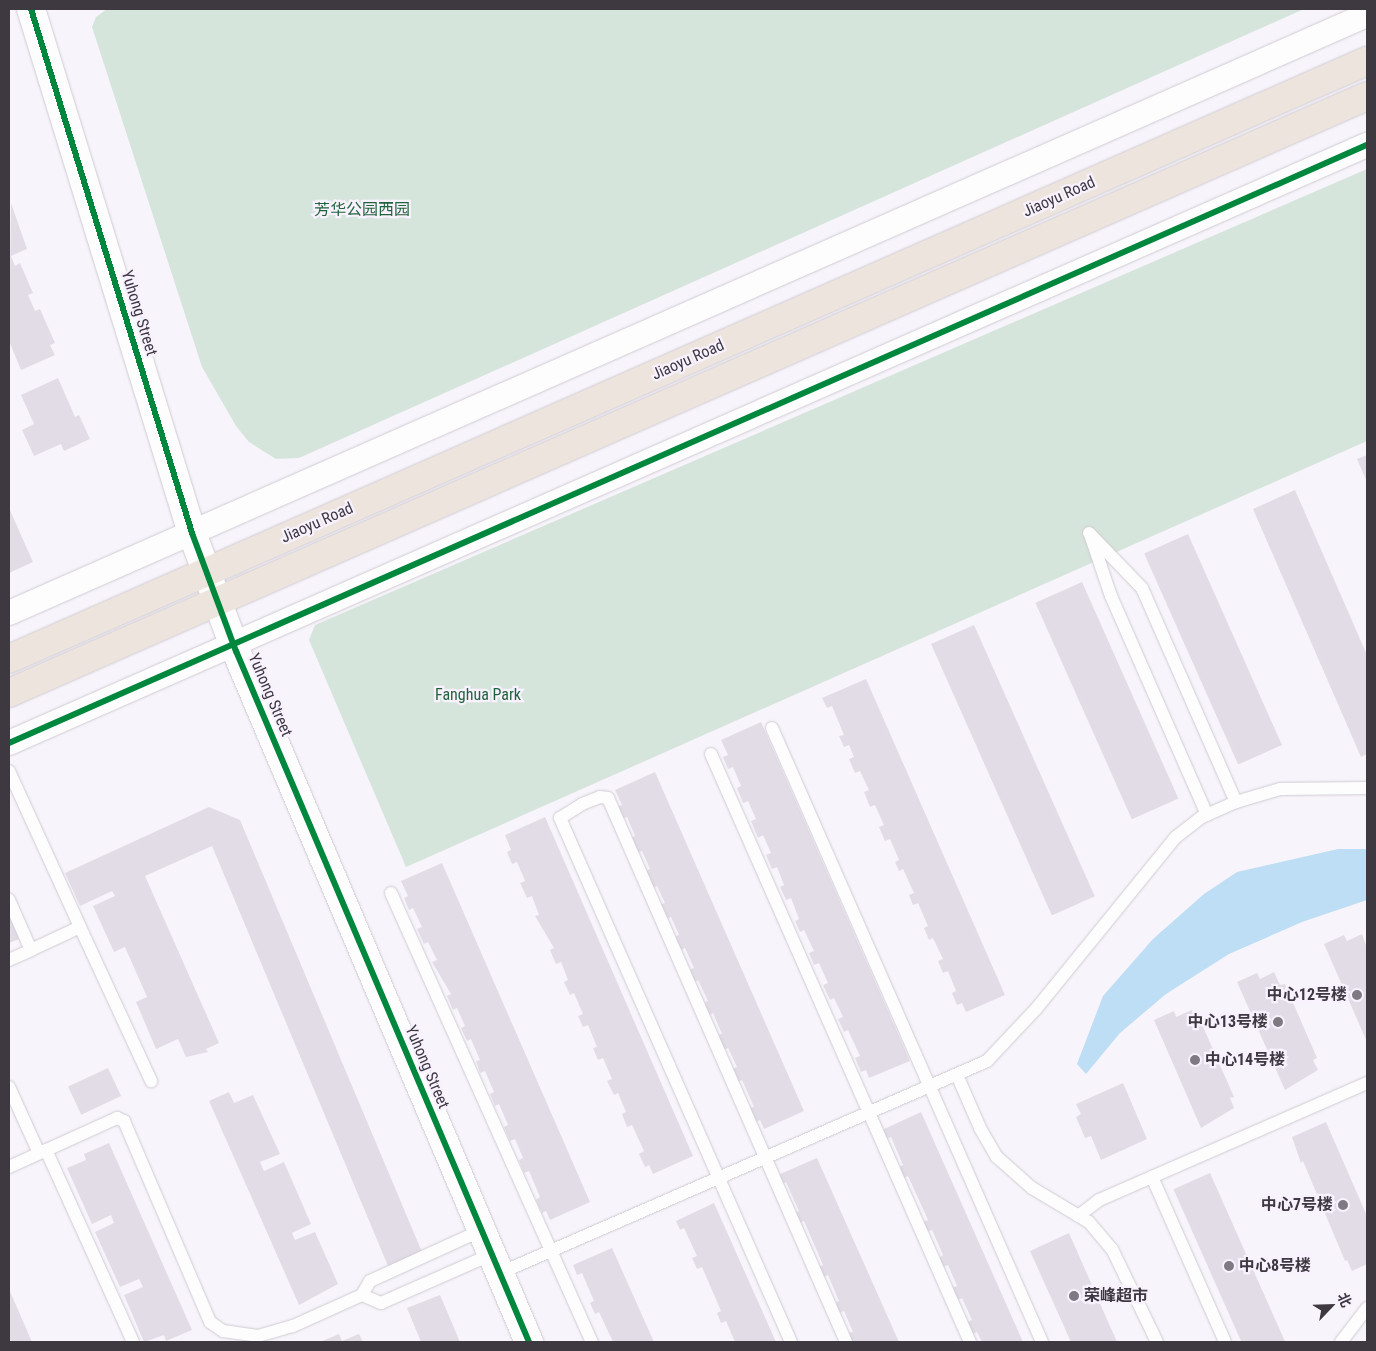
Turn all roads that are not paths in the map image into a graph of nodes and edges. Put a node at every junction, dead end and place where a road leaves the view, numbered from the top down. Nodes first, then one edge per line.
1 (32, 9) edge
2 (1367, 15) edge
3 (1367, 61) edge
4 (1367, 96) edge
5 (1367, 145) edge
6 (192, 533) junction
7 (206, 572) junction
8 (218, 601) junction
9 (9, 613) edge
10 (234, 644) junction
11 (9, 658) edge
12 (9, 693) edge
13 (772, 728) dead end
14 (9, 744) edge
15 (711, 754) dead end
16 (9, 771) edge
17 (1367, 788) edge
18 (1236, 802) junction
19 (1207, 815) junction
20 (391, 893) dead end
21 (9, 900) edge
22 (80, 927) junction
23 (31, 950) junction
24 (9, 960) edge
25 (957, 1075) junction
26 (151, 1080) dead end
27 (1367, 1083) edge
28 (9, 1086) edge
29 (930, 1087) junction
30 (869, 1113) junction
31 (42, 1152) junction
32 (765, 1158) junction
33 (9, 1167) edge
34 (1152, 1177) junction
35 (719, 1178) junction
36 (1078, 1216) junction
37 (551, 1250) junction
38 (491, 1252) junction
39 (362, 1295) junction
40 (1367, 1308) edge
41 (133, 1342) edge
42 (529, 1342) edge
43 (592, 1342) edge
44 (791, 1342) edge
45 (846, 1342) edge
46 (970, 1342) edge
47 (1042, 1342) edge
48 (1157, 1342) edge
49 (1225, 1342) edge
50 (1341, 1342) edge

1 - 6 street, Yuhong Street
2 - 6 street
3 - 7 main road, Jiaoyu Road
4 - 8 main road, Jiaoyu Road
5 - 10 street
6 - 7 street, Yuhong Street
6 - 9 street
7 - 8 street, Yuhong Street
7 - 11 main road, Jiaoyu Road
8 - 10 street, Yuhong Street
8 - 12 main road, Jiaoyu Road
10 - 14 street
10 - 38 street, Yuhong Street
13 - 29 lane
15 - 30 lane
16 - 22 lane
17 - 18 lane
18 - 19 lane
18 - 19 lane
19 - 25 lane
20 - 37 lane
21 - 23 lane
22 - 23 lane
22 - 26 lane
23 - 24 lane
25 - 29 lane
25 - 36 lane
27 - 34 lane
28 - 31 lane
29 - 30 lane
29 - 47 lane
30 - 32 lane
30 - 46 lane
31 - 33 lane
31 - 39 lane
31 - 41 lane
32 - 35 lane
32 - 35 lane
32 - 45 lane
34 - 36 lane
34 - 49 lane
35 - 37 lane
35 - 44 lane
36 - 48 lane
37 - 38 lane
37 - 43 lane
38 - 39 lane
38 - 39 lane
38 - 42 street, Yuhong Street
40 - 50 lane

